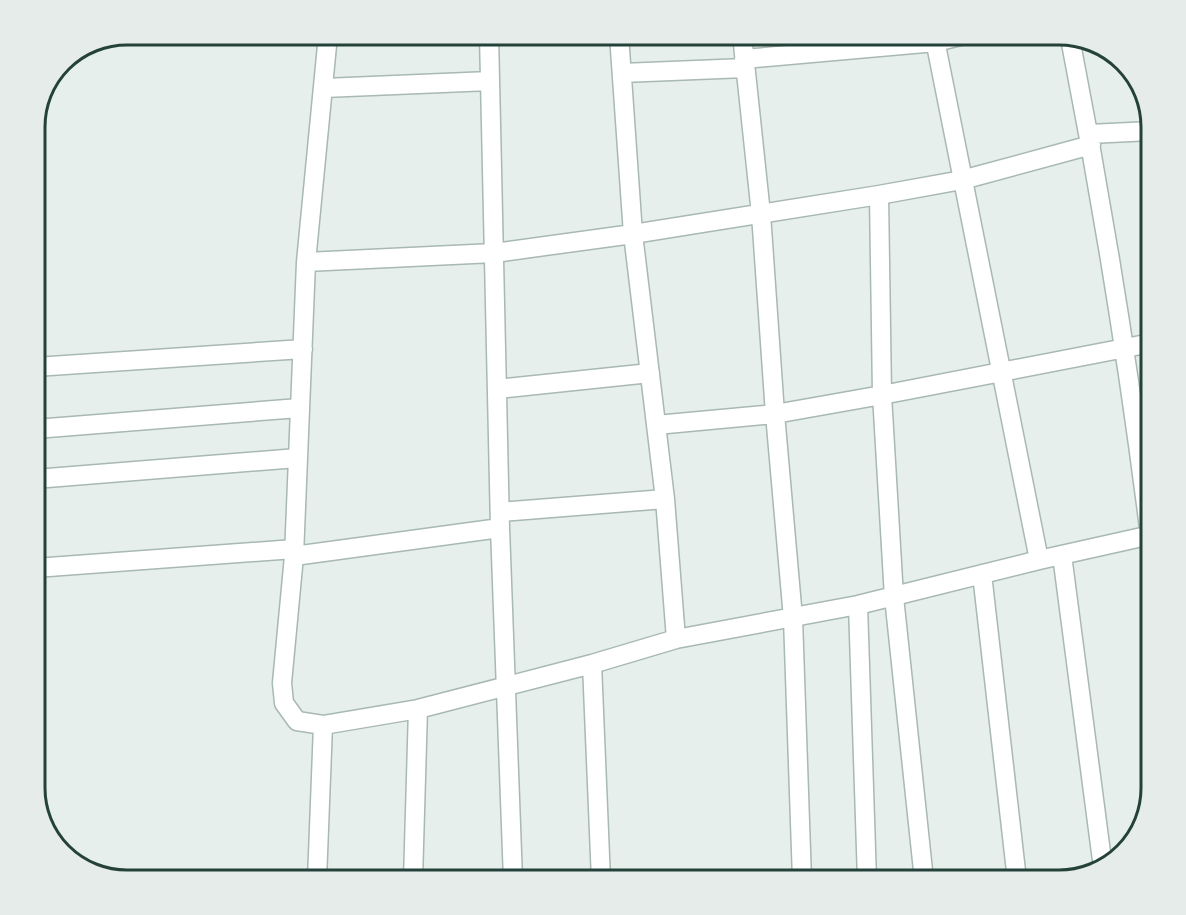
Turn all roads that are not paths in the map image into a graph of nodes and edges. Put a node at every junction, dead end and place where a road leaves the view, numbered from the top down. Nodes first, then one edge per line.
1 (327, 45) edge
2 (489, 45) edge
3 (620, 45) edge
4 (743, 45) edge
5 (882, 45) edge
6 (936, 45) edge
7 (1072, 47) edge
8 (744, 63) junction
9 (622, 74) junction
10 (490, 81) junction
11 (324, 88) junction
12 (1141, 132) edge
13 (1090, 139) junction
14 (962, 180) junction
15 (879, 195) junction
16 (762, 214) junction
17 (633, 234) junction
18 (494, 253) junction
19 (306, 262) junction
20 (1141, 345) edge
21 (1125, 348) junction
22 (303, 349) junction
23 (45, 366) edge
24 (1003, 372) junction
25 (650, 373) junction
26 (497, 389) junction
27 (882, 395) junction
28 (299, 408) junction
29 (775, 414) junction
30 (656, 425) junction
31 (45, 428) edge
32 (297, 458) junction
33 (1141, 465) edge
34 (45, 478) edge
35 (665, 499) junction
36 (500, 520) junction
37 (1141, 540) edge
38 (294, 552) junction
39 (1062, 555) junction
40 (1039, 560) junction
41 (45, 567) edge
42 (982, 574) junction
43 (894, 597) junction
44 (858, 605) junction
45 (793, 618) junction
46 (676, 639) junction
47 (592, 664) junction
48 (505, 686) junction
49 (418, 709) junction
50 (323, 725) junction
51 (1102, 857) edge
52 (317, 870) edge
53 (413, 870) edge
54 (513, 870) edge
55 (601, 870) edge
56 (801, 870) edge
57 (867, 870) edge
58 (923, 870) edge
59 (1016, 870) edge

1 - 11 street
2 - 10 street
3 - 9 street
4 - 8 street
5 - 8 street
6 - 14 street
7 - 13 street
8 - 9 street
8 - 16 street
9 - 17 street
10 - 11 street
10 - 18 street
11 - 19 street
12 - 13 street
13 - 14 street
13 - 21 street
14 - 15 street
14 - 24 street
15 - 16 street
15 - 27 street
16 - 17 street
16 - 29 street
17 - 18 street
17 - 25 street
18 - 19 street
18 - 26 street
19 - 22 street
20 - 21 street
21 - 24 street
21 - 33 street
22 - 23 street
22 - 28 street
24 - 27 street
24 - 40 street
25 - 26 street
25 - 30 street
26 - 36 street
27 - 29 street
27 - 43 street
28 - 31 street
28 - 32 street
29 - 30 street
29 - 45 street
30 - 35 street
32 - 34 street
32 - 38 street
35 - 36 street
35 - 46 street
36 - 38 street
36 - 48 street
37 - 39 street
38 - 41 street
38 - 50 street
39 - 40 street
39 - 51 street
40 - 42 street
42 - 43 street
42 - 59 street
43 - 44 street
43 - 58 street
44 - 45 street
44 - 57 street
45 - 46 street
45 - 56 street
46 - 47 street
47 - 48 street
47 - 55 street
48 - 49 street
48 - 54 street
49 - 50 street
49 - 53 street
50 - 52 street

